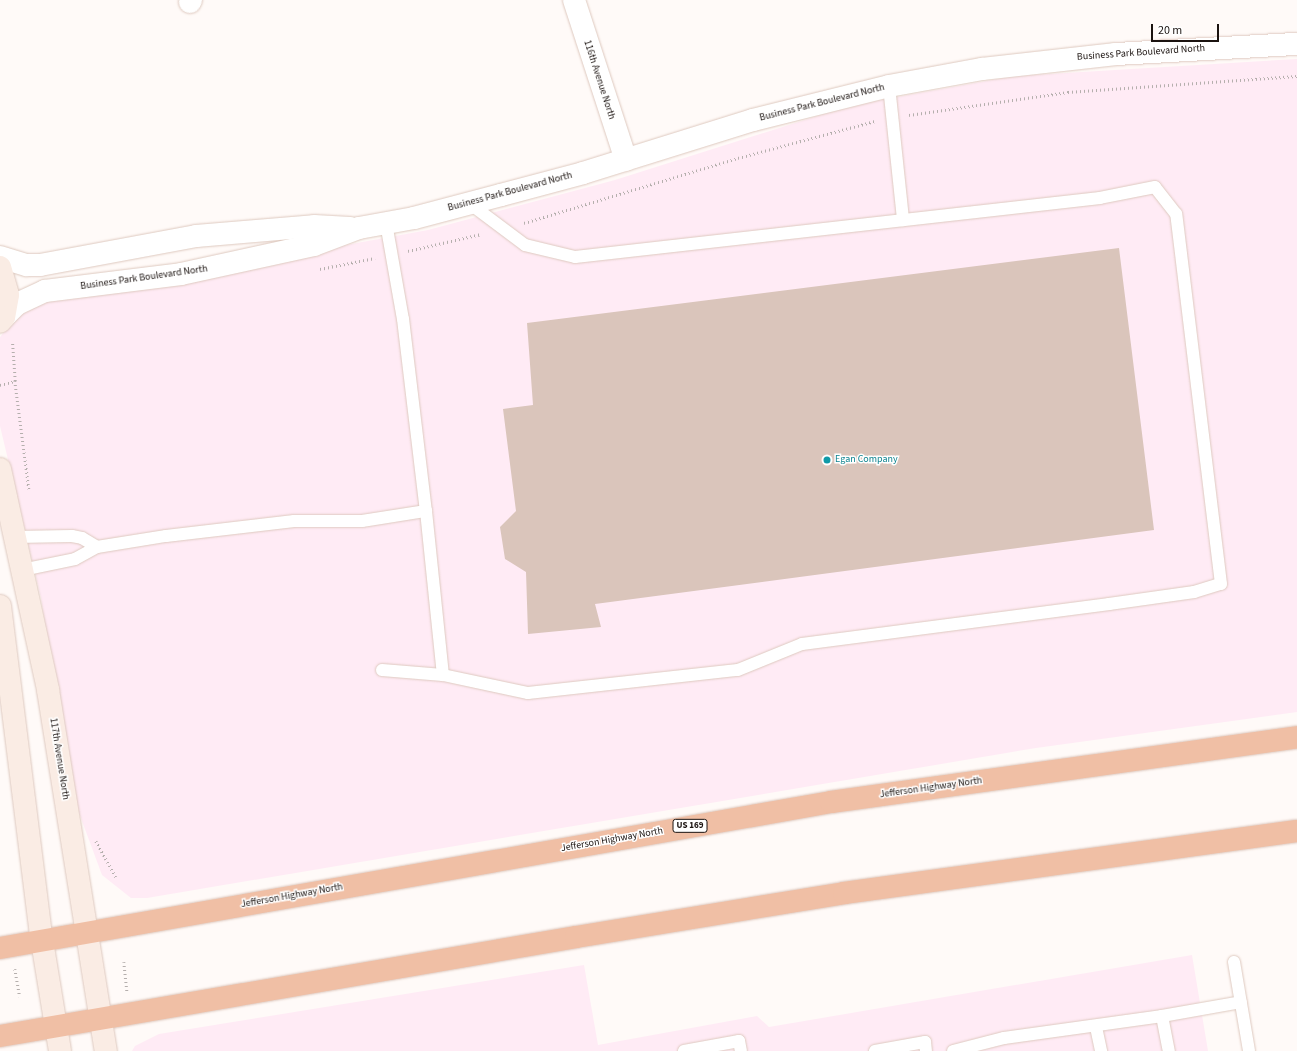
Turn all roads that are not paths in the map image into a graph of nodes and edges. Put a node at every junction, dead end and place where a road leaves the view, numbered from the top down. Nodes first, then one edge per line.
1 (574, 0) edge
2 (1297, 44) edge
3 (889, 86) junction
4 (626, 160) junction
5 (469, 203) junction
6 (903, 220) junction
7 (386, 223) junction
8 (359, 228) junction
9 (0, 258) edge
10 (0, 267) edge
11 (5, 325) edge
12 (0, 469) edge
13 (426, 511) junction
14 (15, 537) junction
15 (97, 547) junction
16 (22, 570) junction
17 (0, 606) edge
18 (382, 670) dead end
19 (443, 676) junction
20 (1297, 738) edge
21 (1297, 831) edge
22 (86, 932) junction
23 (42, 941) junction
24 (0, 948) edge
25 (1234, 962) dead end
26 (1241, 1002) junction
27 (1162, 1016) junction
28 (100, 1018) junction
29 (55, 1025) junction
30 (1096, 1026) junction
31 (0, 1036) edge
32 (60, 1051) edge
33 (106, 1051) edge
34 (684, 1051) edge
35 (740, 1051) edge
36 (874, 1051) edge
37 (926, 1051) edge
38 (953, 1051) edge
39 (1101, 1051) edge
40 (1169, 1051) edge
41 (1249, 1051) edge

1 - 4 street, 116th Avenue North
2 - 3 street, Business Park Boulevard North
3 - 4 street, Business Park Boulevard North
3 - 6 lane
4 - 5 street, Business Park Boulevard North
5 - 6 lane
5 - 7 street, Business Park Boulevard North
6 - 19 lane
7 - 8 street, Business Park Boulevard North
7 - 13 lane
8 - 9 street, Business Park Boulevard North
8 - 11 street, Business Park Boulevard North
10 - 11 street
12 - 14 street, 117th Avenue North
13 - 15 lane
13 - 19 lane
14 - 15 lane
14 - 16 street, 117th Avenue North
15 - 16 lane
16 - 22 street, 117th Avenue North
17 - 23 street
18 - 19 lane
20 - 22 highway, Jefferson Highway North / US 169
21 - 28 highway
22 - 23 highway, Jefferson Highway North / US 169
22 - 28 street, 117th Avenue North
23 - 24 highway, Jefferson Highway North / US 169
23 - 29 street
25 - 26 lane
26 - 27 lane
26 - 41 lane
27 - 30 lane
27 - 40 lane
28 - 29 highway
28 - 33 street, 117th Avenue North
29 - 31 highway
29 - 32 street
30 - 38 lane
30 - 39 lane
34 - 35 lane
36 - 37 lane

